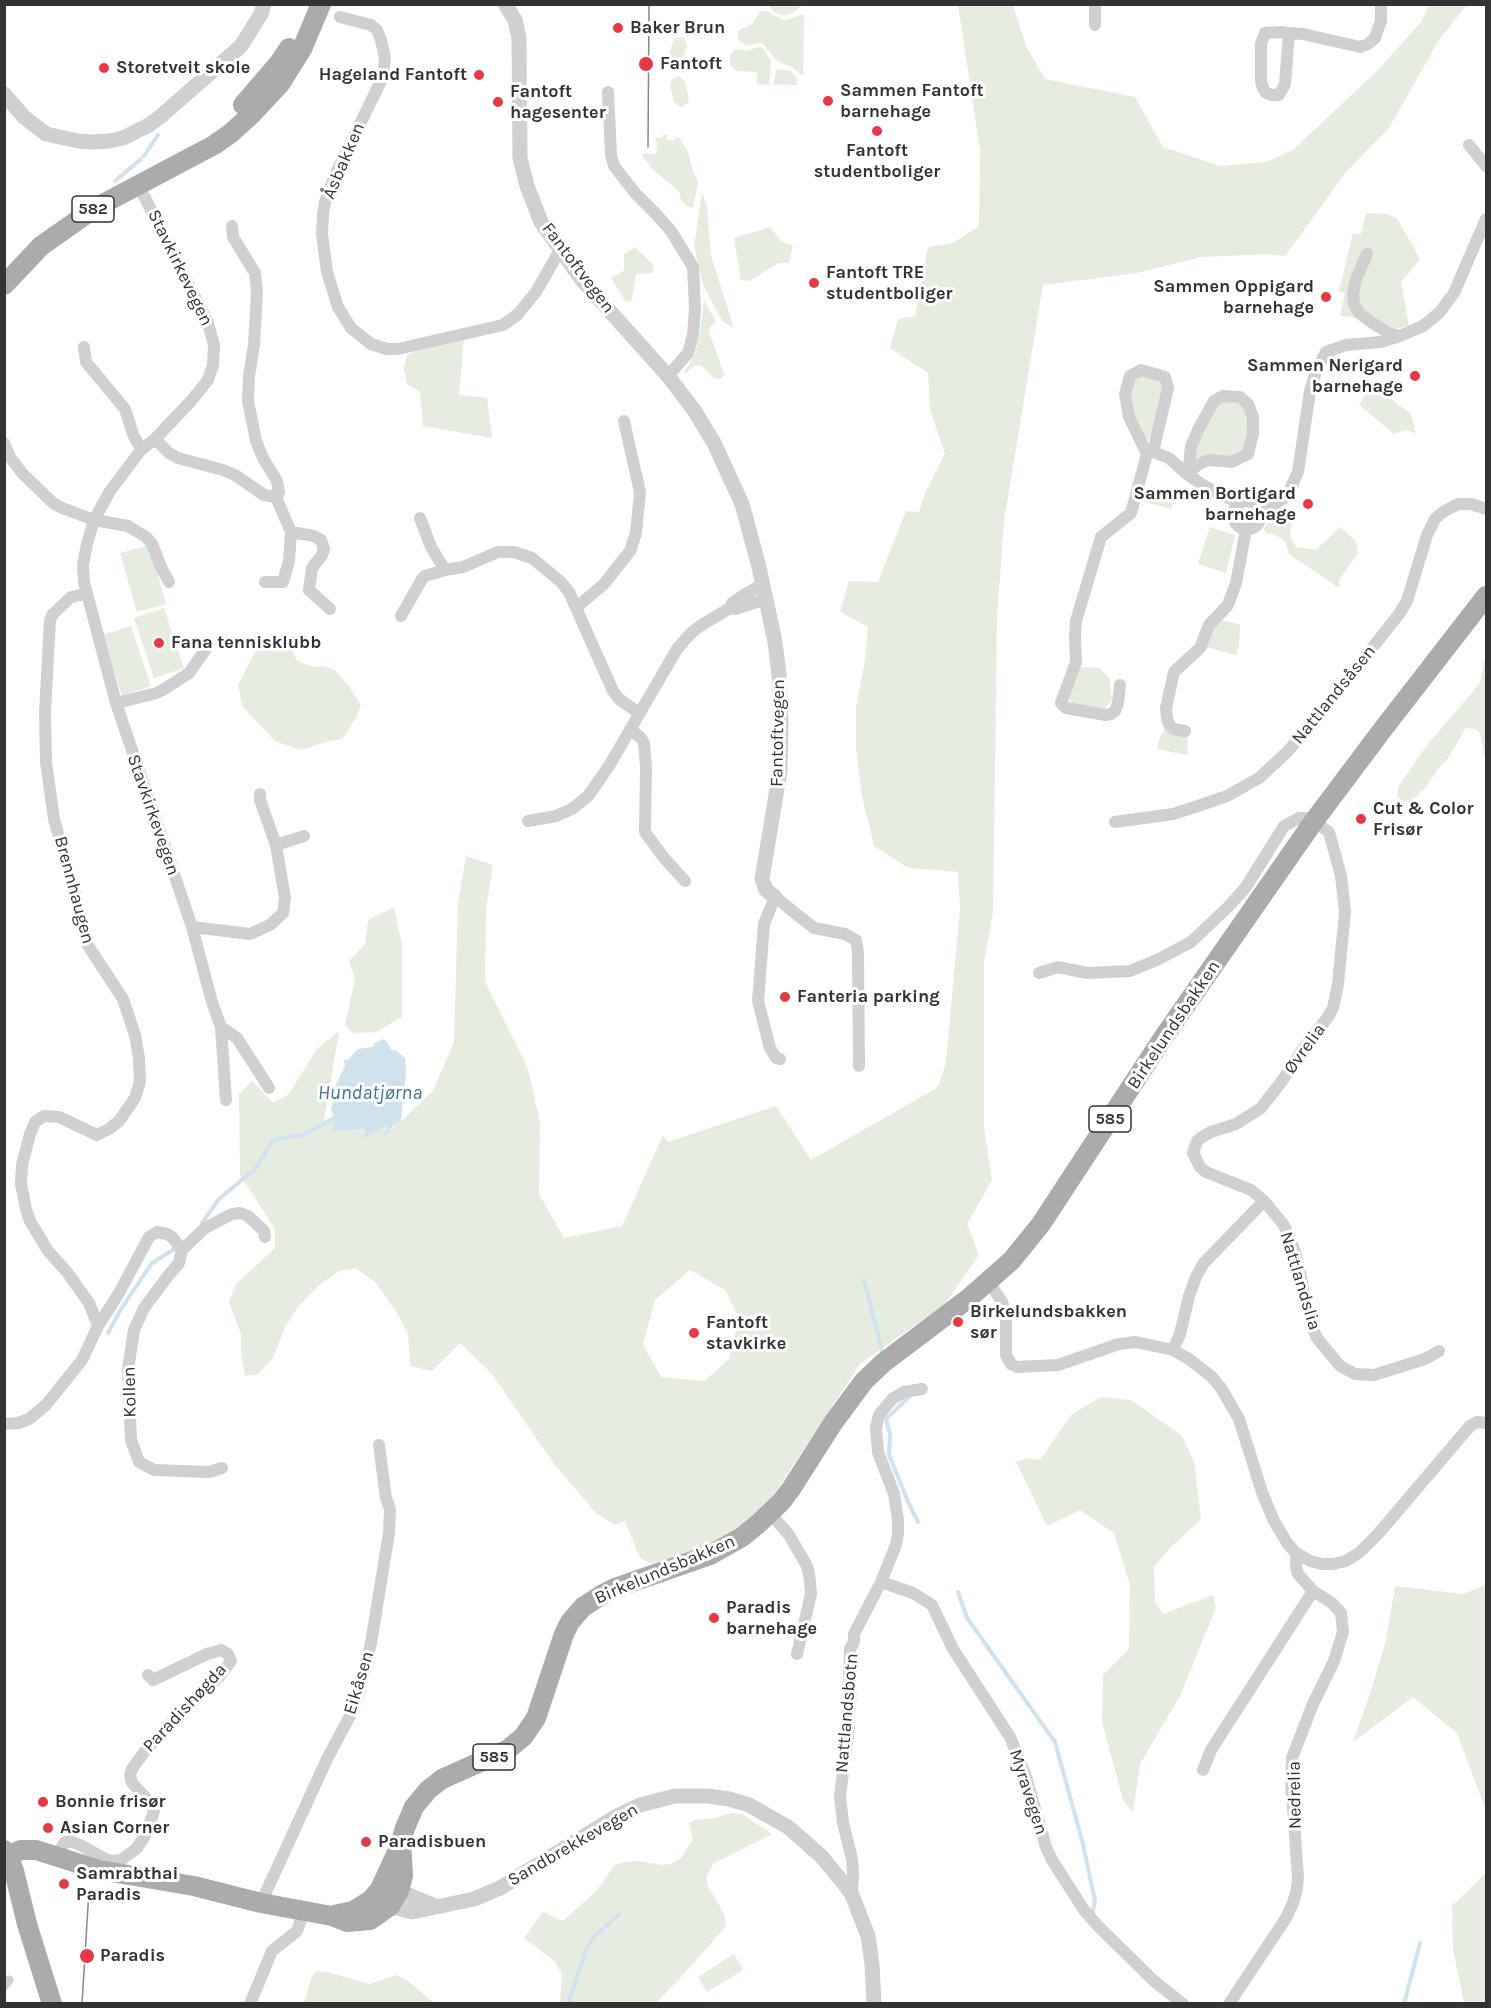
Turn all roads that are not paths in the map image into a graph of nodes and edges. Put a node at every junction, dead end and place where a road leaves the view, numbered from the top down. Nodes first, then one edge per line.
1 (264, 4) edge
2 (312, 4) edge
3 (321, 4) edge
4 (505, 4) edge
5 (1095, 4) edge
6 (1382, 4) edge
7 (340, 17) dead end
8 (1095, 24) dead end
9 (1289, 33) junction
10 (608, 92) dead end
11 (4, 94) edge
12 (1469, 145) dead end
13 (196, 154) junction
14 (1486, 166) edge
15 (139, 186) junction
16 (1486, 219) edge
17 (232, 226) dead end
18 (560, 250) junction
19 (1367, 254) dead end
20 (4, 285) edge
21 (1400, 336) junction
22 (84, 347) dead end
23 (668, 376) junction
24 (624, 421) dead end
25 (155, 439) junction
26 (4, 443) edge
27 (141, 450) junction
28 (1150, 453) junction
29 (1188, 475) junction
30 (276, 497) junction
31 (1239, 502) junction
32 (1486, 510) edge
33 (1261, 513) junction
34 (420, 518) dead end
35 (94, 520) junction
36 (1246, 530) junction
37 (291, 532) junction
38 (445, 570) junction
39 (169, 582) dead end
40 (265, 582) dead end
41 (765, 592) junction
42 (86, 594) junction
43 (1486, 596) edge
44 (577, 607) junction
45 (330, 609) dead end
46 (401, 616) dead end
47 (207, 649) dead end
48 (1120, 685) dead end
49 (116, 703) junction
50 (639, 713) junction
51 (630, 729) junction
52 (1185, 732) dead end
53 (260, 794) dead end
54 (1314, 821) junction
55 (528, 822) dead end
56 (1115, 822) dead end
57 (304, 836) dead end
58 (276, 845) junction
59 (684, 881) dead end
60 (775, 897) junction
61 (192, 927) junction
62 (1039, 973) dead end
63 (221, 1027) junction
64 (780, 1059) dead end
65 (859, 1066) dead end
66 (269, 1088) dead end
67 (226, 1100) dead end
68 (1264, 1201) junction
69 (266, 1237) dead end
70 (182, 1250) junction
71 (989, 1282) junction
72 (98, 1326) junction
73 (1173, 1350) junction
74 (1439, 1351) dead end
75 (922, 1389) dead end
76 (1486, 1423) edge
77 (4, 1424) edge
78 (379, 1445) dead end
79 (222, 1468) dead end
80 (770, 1513) junction
81 (1296, 1553) junction
82 (881, 1582) junction
83 (1313, 1591) junction
84 (797, 1654) dead end
85 (148, 1675) dead end
86 (1203, 1770) dead end
87 (401, 1846) junction
88 (6, 1854) edge
89 (57, 1856) junction
90 (4, 1878) edge
91 (380, 1889) junction
92 (852, 1895) junction
93 (395, 1899) junction
94 (261, 1903) junction
95 (304, 1911) junction
96 (332, 1916) junction
97 (27, 1924) junction
98 (52, 2004) edge
99 (250, 2004) edge
100 (874, 2004) edge
101 (1183, 2004) edge
102 (1228, 2004) edge

1 - 11 street
2 - 13 main road, 582
3 - 13 main road, 582
4 - 18 street, Fantoftvegen
5 - 8 street
6 - 9 street
7 - 18 street, Åsbakken
9 - 9 street
10 - 23 street
12 - 14 street
13 - 15 main road, 582
15 - 20 main road, 582
15 - 25 street, Stavkirkevegen
16 - 21 street
17 - 30 street
18 - 23 street, Fantoftvegen
19 - 21 street
21 - 33 street
22 - 27 street
23 - 41 street, Fantoftvegen
24 - 44 street
25 - 27 street, Stavkirkevegen
25 - 30 street
26 - 35 street
27 - 35 street, Stavkirkevegen
28 - 28 street
28 - 29 street
28 - 48 street
29 - 29 street
29 - 31 street
30 - 37 street
31 - 33 street
31 - 36 street
32 - 56 street, Nattlandsåsen
33 - 36 street
34 - 38 street
35 - 39 street
35 - 42 street, Stavkirkevegen
36 - 52 street
37 - 40 street
37 - 45 street
38 - 44 street
38 - 46 street
41 - 50 street
41 - 60 street, Fantoftvegen
42 - 49 street, Stavkirkevegen
42 - 72 street, Brennhaugen
43 - 54 main road, Birkelundsbakken / 585
44 - 50 street
47 - 49 street
49 - 61 street, Stavkirkevegen
50 - 51 street
51 - 55 street
51 - 59 street
53 - 58 street
54 - 62 street
54 - 68 street, Øvrelia
54 - 71 main road, Birkelundsbakken / 585
57 - 58 street
58 - 61 street
60 - 64 street
60 - 65 street, Fantoftvegen
61 - 63 street, Stavkirkevegen
63 - 66 street
63 - 67 street, Stavkirkevegen
68 - 73 street
68 - 74 street, Nattlandslia
69 - 70 street, Kollen
70 - 72 street
70 - 79 street, Kollen
71 - 73 street
71 - 80 main road, Birkelundsbakken / 585
72 - 77 street
73 - 81 street, Nedrelia
75 - 82 street, Nattlandsbotn
76 - 81 street
78 - 94 street, Eikåsen
80 - 84 street
80 - 87 main road, Birkelundsbakken / 585
81 - 83 street, Nedrelia
82 - 92 street, Nattlandsbotn
82 - 101 street, Myravegen
83 - 86 street
83 - 102 street, Nedrelia
85 - 89 street, Paradishøgda
87 - 91 main road
87 - 93 main road
88 - 89 main road
88 - 97 main road
89 - 94 main road
90 - 97 main road
91 - 93 street
91 - 96 main road
92 - 93 street, Sandbrekkevegen
92 - 100 street, Sandbrekkevegen
93 - 96 main road
94 - 95 main road
95 - 96 main road
95 - 99 street
97 - 98 main road

